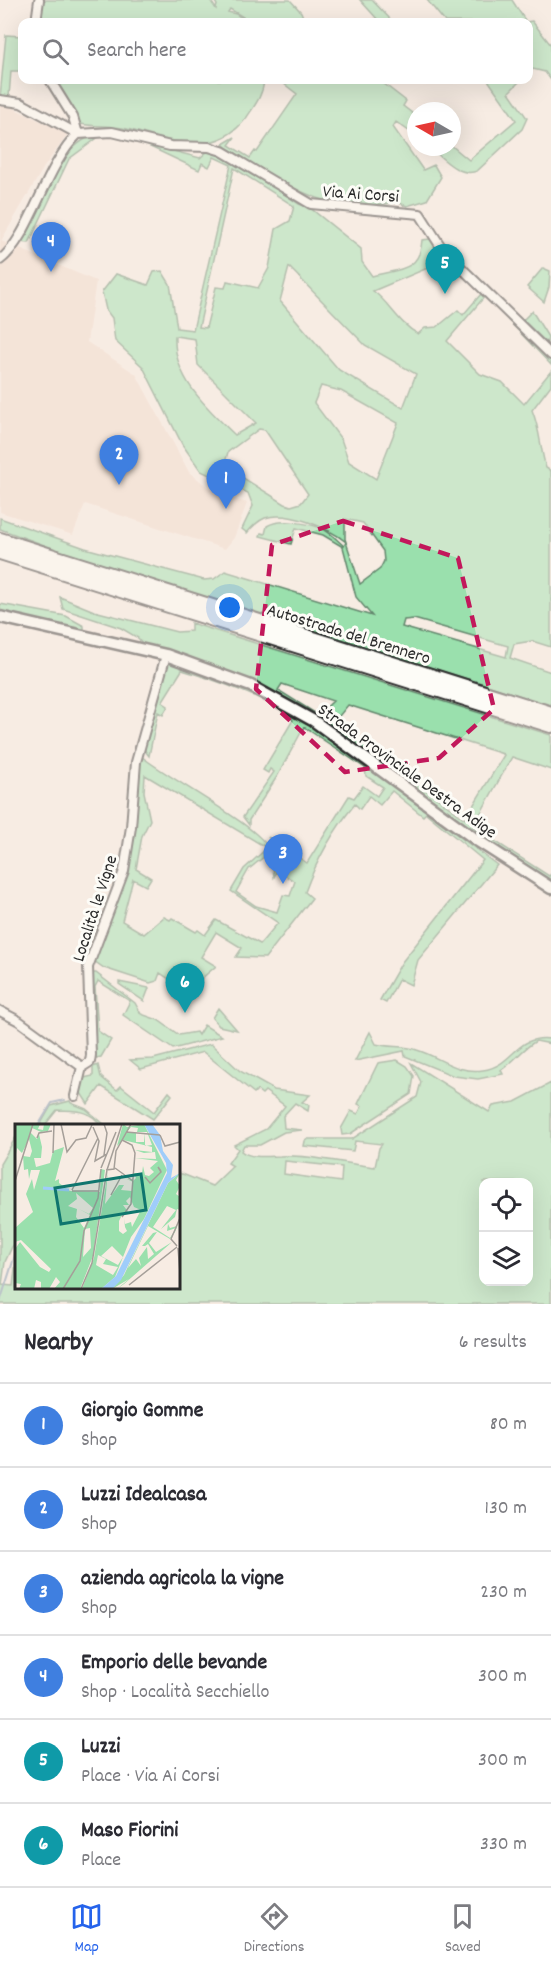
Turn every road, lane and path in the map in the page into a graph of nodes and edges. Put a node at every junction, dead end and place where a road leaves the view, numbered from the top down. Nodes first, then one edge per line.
1 (39, 0) edge
2 (37, 18) edge
3 (52, 84) edge
4 (0, 100) edge
5 (78, 134) junction
6 (0, 260) edge
7 (551, 355) edge
8 (0, 540) edge
9 (0, 552) edge
10 (0, 617) edge
11 (166, 656) junction
12 (551, 714) edge
13 (551, 725) edge
14 (551, 888) edge
15 (0, 1011) edge
16 (82, 1067) junction
17 (75, 1096) dead end

1 - 2 street
3 - 5 street
4 - 5 street
5 - 6 street
5 - 7 street, Via Ai Corsi
8 - 12 highway, Autostrada del Brennero
9 - 13 highway, Autostrada del Brennero
10 - 11 main road, Strada Provinciale Destra Adige
11 - 14 main road, Strada Provinciale Destra Adige
11 - 16 street, Località le Vigne
15 - 16 street
16 - 17 street, Località le Vigne

